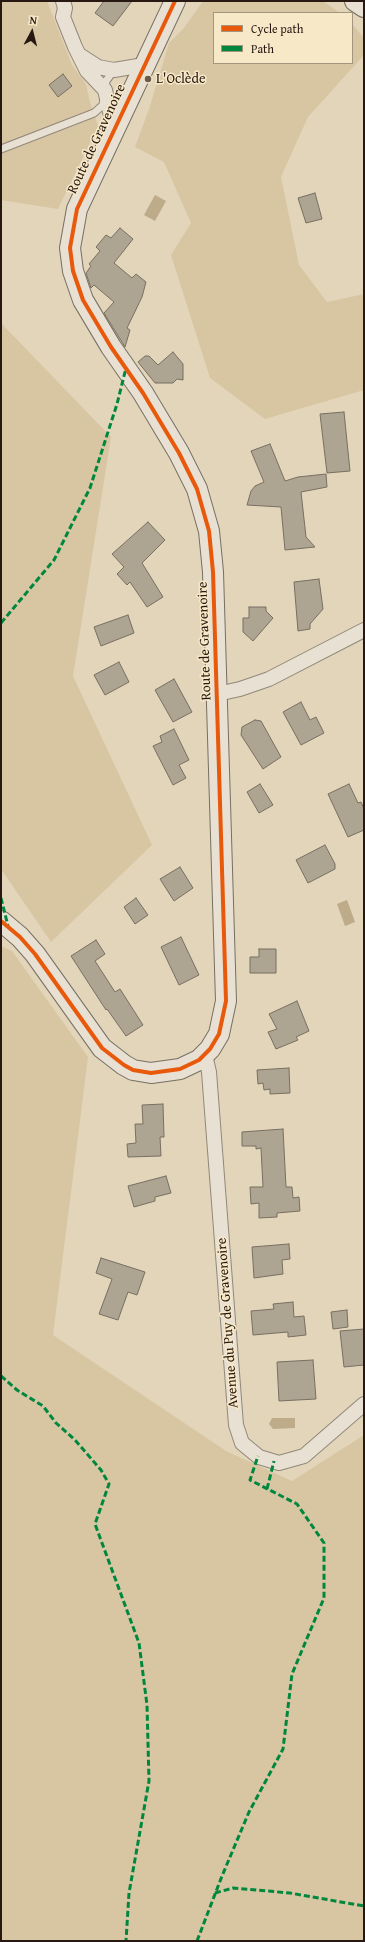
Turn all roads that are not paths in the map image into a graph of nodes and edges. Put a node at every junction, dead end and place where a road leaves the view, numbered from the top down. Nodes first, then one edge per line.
1 (62, 1) edge
2 (175, 1) edge
3 (355, 1) edge
4 (364, 8) edge
5 (80, 56) junction
6 (144, 64) junction
7 (114, 70) junction
8 (105, 90) junction
9 (117, 124) junction
10 (1, 149) edge
11 (364, 630) edge
12 (217, 694) junction
13 (1, 921) edge
14 (205, 1055) junction
15 (364, 1404) edge

1 - 5 street
2 - 6 street, Route de Gravenoire
3 - 4 street
5 - 7 street
5 - 8 street
6 - 7 street
6 - 9 street, Route de Gravenoire
7 - 8 lane
8 - 9 street
8 - 10 lane
9 - 12 street, Route de Gravenoire
11 - 12 street
12 - 14 street, Route de Gravenoire
13 - 14 street, Route de Gravenoire
14 - 15 street, Avenue du Puy de Gravenoire

